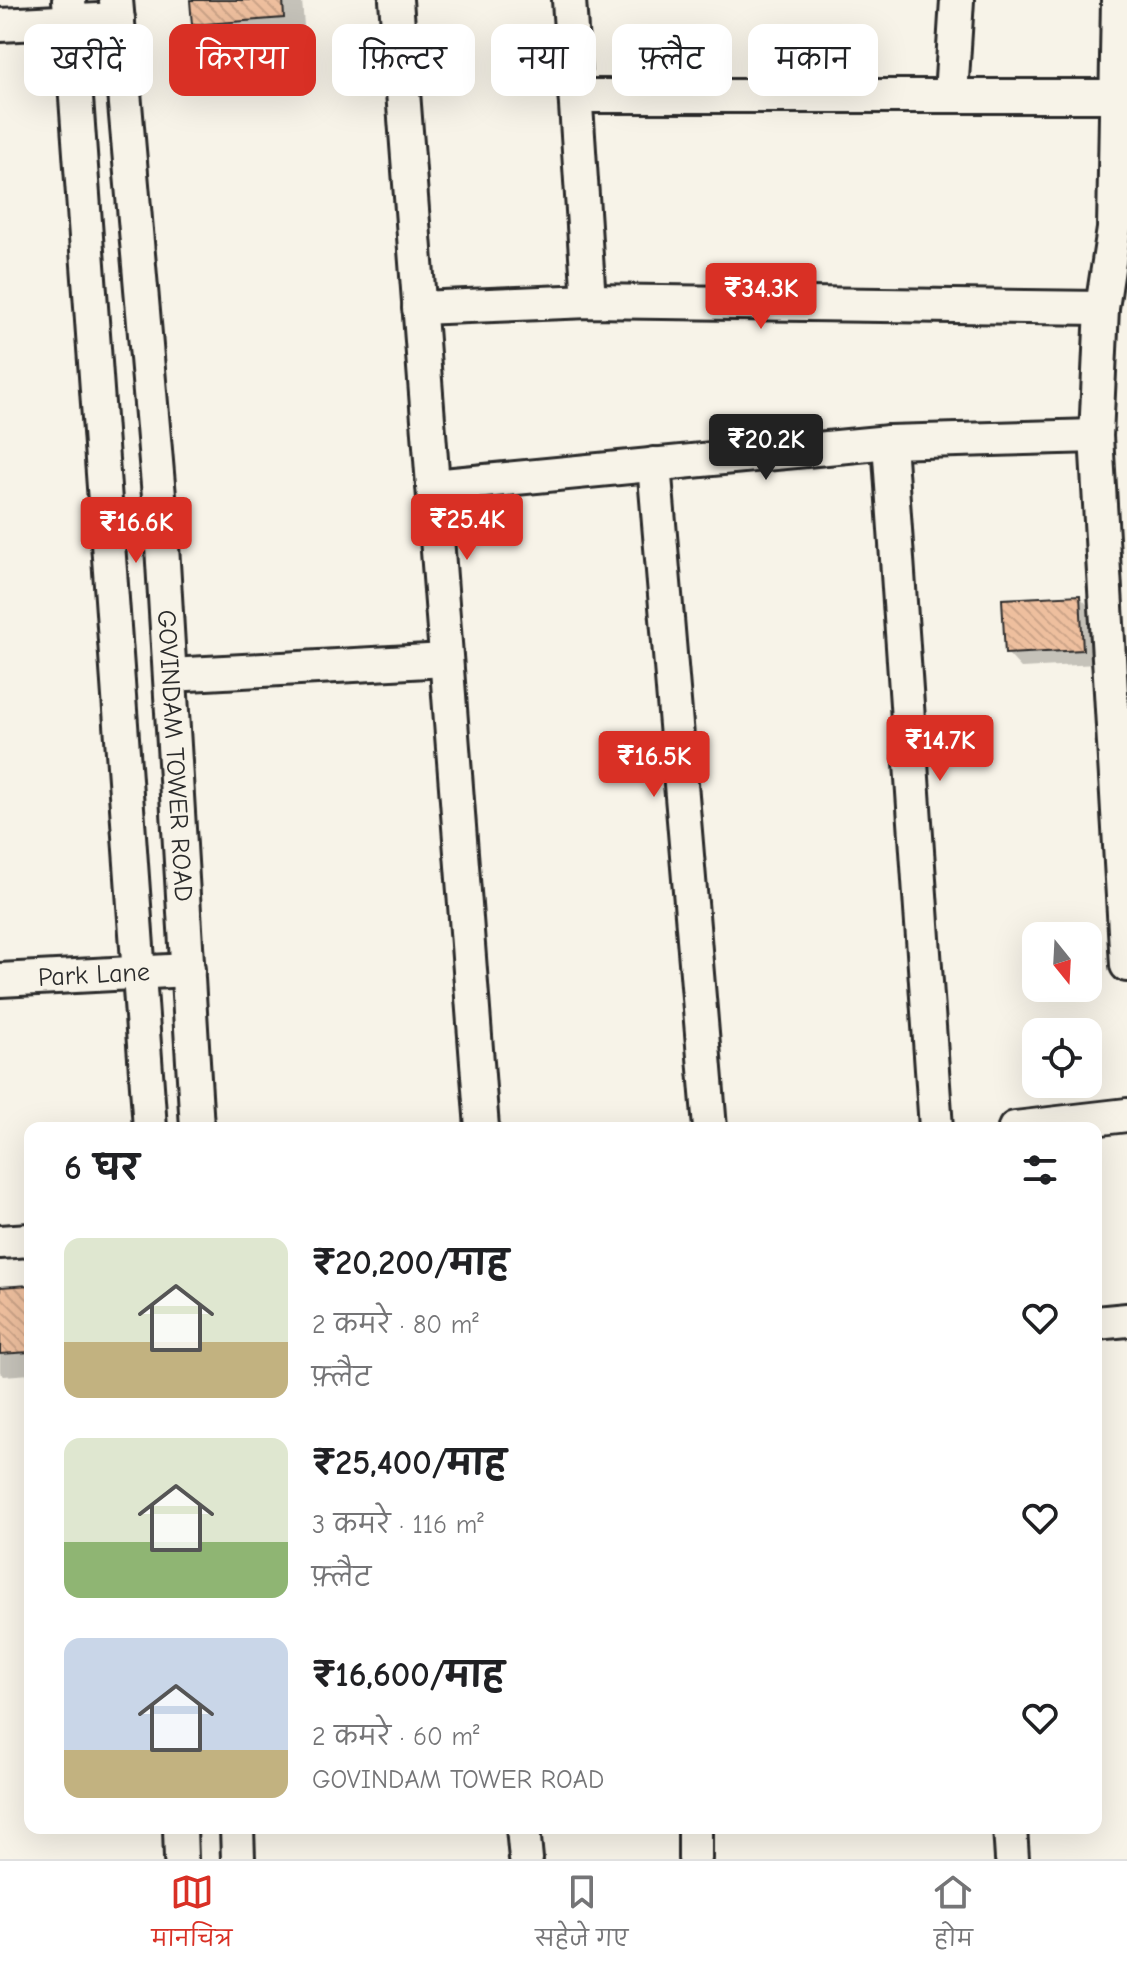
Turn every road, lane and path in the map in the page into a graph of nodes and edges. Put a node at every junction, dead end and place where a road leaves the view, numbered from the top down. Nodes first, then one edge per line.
1 (396, 0) edge
2 (569, 0) edge
3 (957, 0) edge
4 (1118, 0) edge
5 (117, 10) edge
6 (70, 11) edge
7 (571, 24) edge
8 (0, 25) edge
9 (951, 95) junction
10 (577, 96) edge
11 (596, 96) edge
12 (1115, 96) junction
13 (1121, 227) edge
14 (589, 301) junction
15 (419, 308) junction
16 (1102, 308) junction
17 (1096, 436) junction
18 (889, 442) junction
19 (654, 464) junction
20 (433, 486) junction
21 (446, 660) junction
22 (170, 675) junction
23 (1125, 897) edge
24 (1127, 965) edge
25 (188, 970) junction
26 (139, 973) junction
27 (0, 980) edge
28 (1127, 1115) edge
29 (150, 1122) edge
30 (197, 1122) edge
31 (482, 1122) edge
32 (709, 1122) edge
33 (936, 1122) edge
34 (1067, 1122) edge
35 (24, 1240) edge
36 (0, 1242) edge
37 (1127, 1320) edge
38 (1102, 1322) edge
39 (180, 1834) edge
40 (237, 1834) edge
41 (524, 1834) edge
42 (695, 1834) edge
43 (1010, 1834) edge
44 (181, 1859) edge
45 (238, 1859) edge
46 (526, 1859) edge
47 (695, 1859) edge
48 (1012, 1859) edge

1 - 15 street
2 - 7 street
3 - 9 street
4 - 12 street
5 - 6 street
5 - 22 street, GOVINDAM TOWER ROAD
6 - 8 street
6 - 26 street, GOVINDAM TOWER ROAD
9 - 11 street
9 - 12 street
10 - 14 street
12 - 13 street
13 - 16 street
14 - 15 street
14 - 16 street
15 - 20 street
16 - 17 street
17 - 18 street
17 - 23 street
18 - 19 street
18 - 33 street
19 - 20 street
19 - 32 street
20 - 21 street
21 - 22 street
21 - 31 street
22 - 25 street, GOVINDAM TOWER ROAD
23 - 24 street
25 - 26 street, Park Lane
25 - 30 street, GOVINDAM TOWER ROAD
26 - 27 street, Park Lane
26 - 29 street, GOVINDAM TOWER ROAD
28 - 34 street
35 - 36 street
37 - 38 street
39 - 44 street
40 - 45 street
41 - 46 street
42 - 47 street
43 - 48 street

